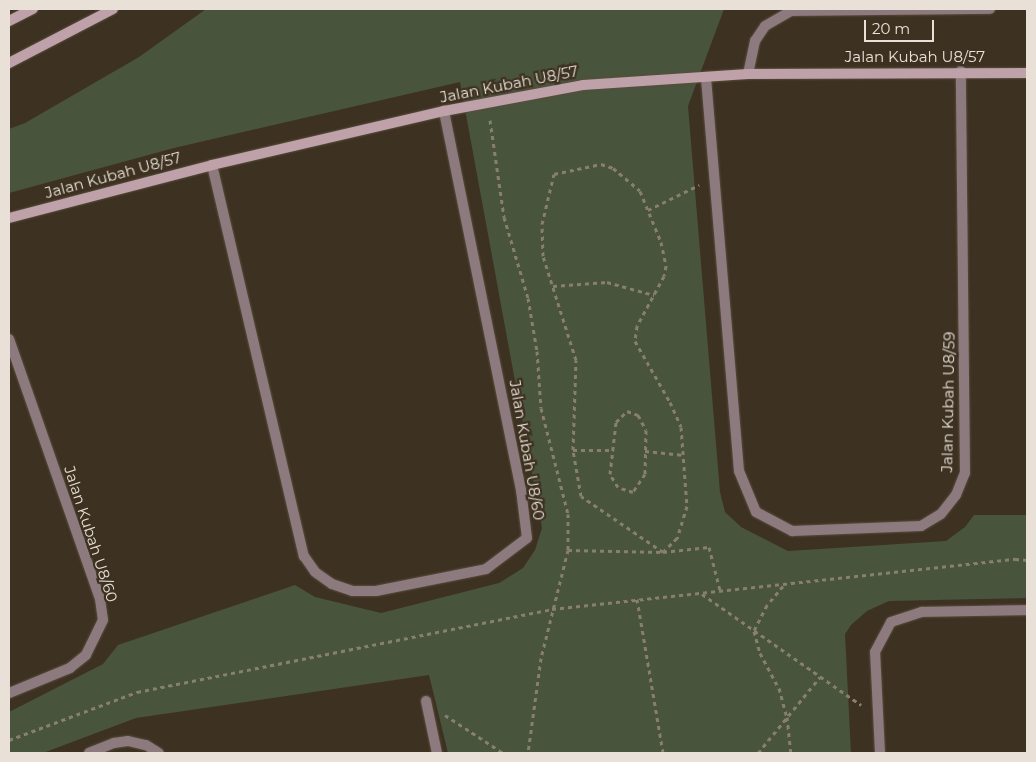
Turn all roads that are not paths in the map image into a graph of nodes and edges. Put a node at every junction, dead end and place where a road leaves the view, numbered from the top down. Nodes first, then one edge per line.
1 (33, 9) edge
2 (113, 9) edge
3 (990, 9) edge
4 (9, 21) edge
5 (9, 63) edge
6 (961, 71) junction
7 (1027, 73) edge
8 (748, 74) junction
9 (706, 78) junction
10 (444, 112) junction
11 (212, 165) junction
12 (9, 218) edge
13 (9, 339) edge
14 (1027, 610) edge
15 (9, 693) edge
16 (426, 701) road end
17 (89, 753) edge
18 (158, 753) edge
19 (437, 753) edge
20 (880, 753) edge

1 - 4 street
2 - 5 street
3 - 8 street
6 - 7 street, Jalan Kubah U8/57
6 - 8 street, Jalan Kubah U8/57
6 - 9 street, Jalan Kubah U8/59
8 - 9 street, Jalan Kubah U8/57
9 - 10 street, Jalan Kubah U8/57
10 - 11 street, Jalan Kubah U8/57
10 - 11 street, Jalan Kubah U8/60
11 - 12 street, Jalan Kubah U8/57
13 - 15 street, Jalan Kubah U8/60
14 - 20 street
16 - 19 street
17 - 18 street

